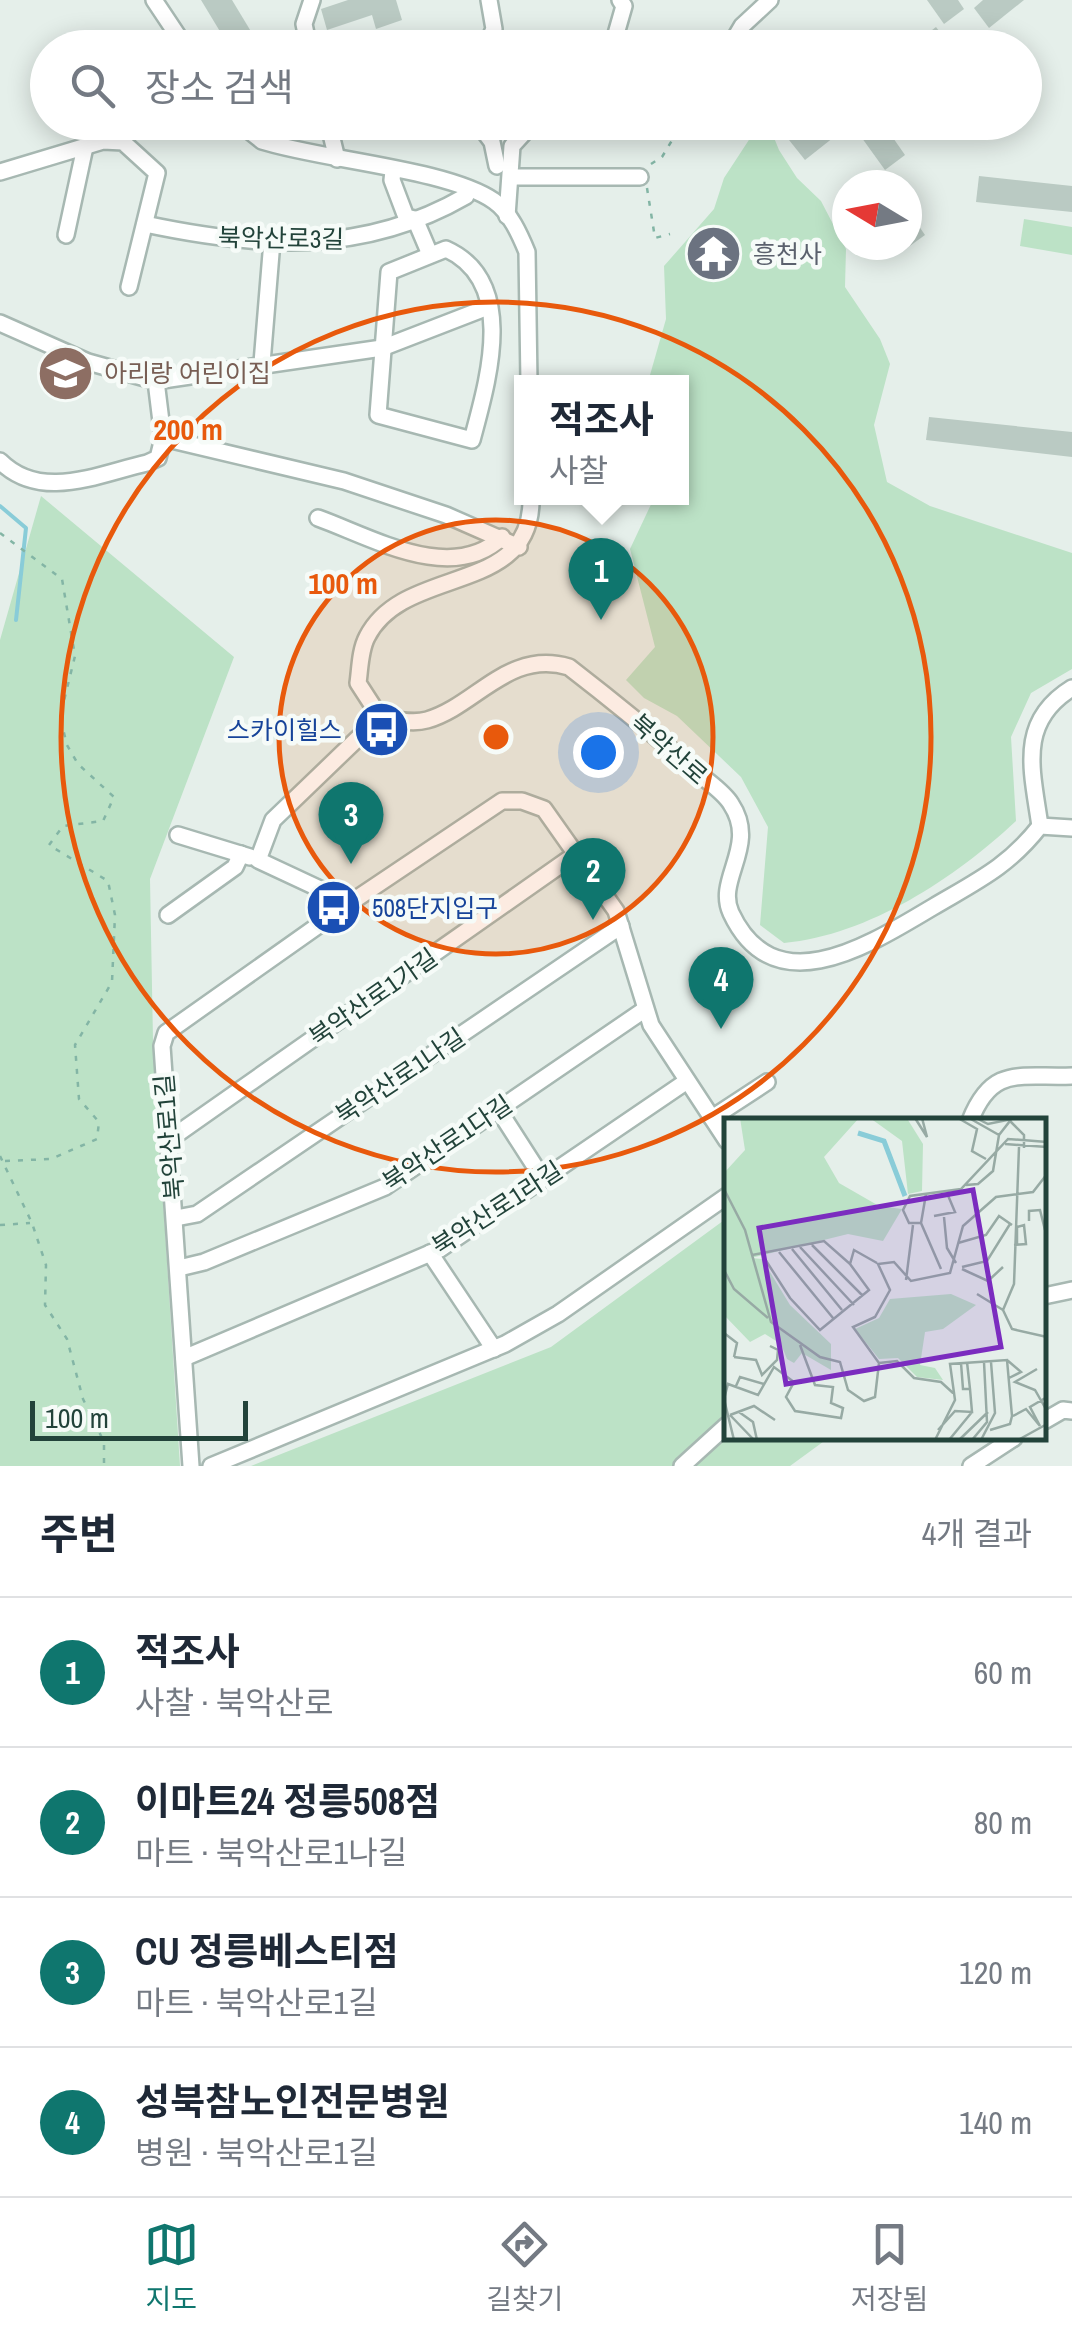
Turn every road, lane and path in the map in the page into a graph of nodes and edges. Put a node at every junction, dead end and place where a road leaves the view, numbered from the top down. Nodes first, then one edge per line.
1 (154, 0) edge
2 (312, 0) edge
3 (488, 0) edge
4 (620, 0) edge
5 (770, 0) edge
6 (174, 30) edge
7 (305, 30) edge
8 (494, 30) edge
9 (617, 30) edge
10 (740, 30) edge
11 (261, 140) edge
12 (332, 140) edge
13 (491, 140) edge
14 (518, 140) edge
15 (672, 140) edge
16 (512, 146) junction
17 (85, 147) junction
18 (337, 159) junction
19 (497, 166) junction
20 (394, 171) junction
21 (0, 172) edge
22 (511, 177) junction
23 (644, 177) junction
24 (486, 182) dead end
25 (466, 196) dead end
26 (507, 216) junction
27 (415, 219) junction
28 (145, 224) junction
29 (670, 234) dead end
30 (66, 236) dead end
31 (272, 240) junction
32 (429, 252) junction
33 (129, 288) dead end
34 (488, 307) junction
35 (0, 322) edge
36 (382, 348) junction
37 (262, 364) junction
38 (528, 375) edge
39 (156, 381) junction
40 (164, 438) junction
41 (0, 461) edge
42 (531, 505) edge
43 (318, 518) dead end
44 (0, 534) edge
45 (502, 537) junction
46 (519, 547) junction
47 (1072, 688) edge
48 (380, 717) junction
49 (1040, 826) junction
50 (1072, 828) edge
51 (178, 835) dead end
52 (241, 854) junction
53 (576, 854) junction
54 (258, 860) junction
55 (350, 903) junction
56 (168, 915) dead end
57 (622, 926) junction
58 (644, 1010) junction
59 (1072, 1076) edge
60 (687, 1080) junction
61 (767, 1082) dead end
62 (498, 1110) junction
63 (712, 1118) junction
64 (971, 1118) edge
65 (724, 1136) edge
66 (170, 1139) junction
67 (0, 1156) edge
68 (5, 1162) junction
69 (543, 1178) junction
70 (724, 1198) edge
71 (176, 1218) junction
72 (32, 1223) junction
73 (0, 1225) edge
74 (430, 1253) junction
75 (179, 1268) junction
76 (1072, 1290) edge
77 (1047, 1295) edge
78 (494, 1349) junction
79 (184, 1358) junction
80 (1072, 1411) edge
81 (1047, 1420) edge
82 (724, 1428) edge
83 (1009, 1441) edge
84 (104, 1466) edge
85 (191, 1466) edge
86 (211, 1466) edge
87 (682, 1466) edge
88 (971, 1466) edge

1 - 6 street
2 - 7 street
3 - 8 street
4 - 9 street
5 - 10 street
11 - 18 street
12 - 18 street
13 - 19 street
14 - 16 street
15 - 23 path
16 - 19 street
16 - 22 street
17 - 21 street
17 - 28 street
17 - 30 street
18 - 20 street
19 - 24 street
20 - 26 street
20 - 27 street
22 - 23 street
22 - 26 street
23 - 29 path
25 - 27 street, 북악산로3길
26 - 38 street
27 - 31 street, 북악산로3길
27 - 32 street
28 - 31 street, 북악산로3길
28 - 33 street
31 - 37 street
32 - 34 street
32 - 36 street
34 - 36 street
34 - 36 street
35 - 39 street
36 - 37 street
37 - 39 street
39 - 40 street
40 - 41 street
40 - 45 street
42 - 46 street
43 - 45 street
44 - 68 path
45 - 46 street
46 - 48 street
47 - 49 street
48 - 49 street, 북악산로
48 - 54 street
49 - 50 street
51 - 52 street
52 - 54 street
52 - 56 street
53 - 55 street, 북악산로1길
53 - 57 street, 북악산로1길
53 - 66 street, 북악산로1가길
54 - 55 street
55 - 66 street, 북악산로1길
57 - 58 street, 북악산로1길
57 - 71 street, 북악산로1나길
58 - 60 street, 북악산로1길
58 - 62 street, 북악산로1다길
59 - 64 street
60 - 63 street, 북악산로1길
60 - 69 street, 북악산로1라길
61 - 63 street
62 - 69 street
62 - 75 street, 북악산로1다길
63 - 65 street, 북악산로1길
66 - 71 street, 북악산로1길
67 - 68 path
68 - 72 path
69 - 74 street, 북악산로1라길
70 - 78 street
71 - 75 street, 북악산로1길
72 - 73 path
72 - 84 path
74 - 78 street
74 - 79 street, 북악산로1라길
75 - 79 street, 북악산로1길
76 - 77 street
78 - 86 street
79 - 85 street, 북악산로1길
80 - 81 street
82 - 87 street
83 - 88 street

